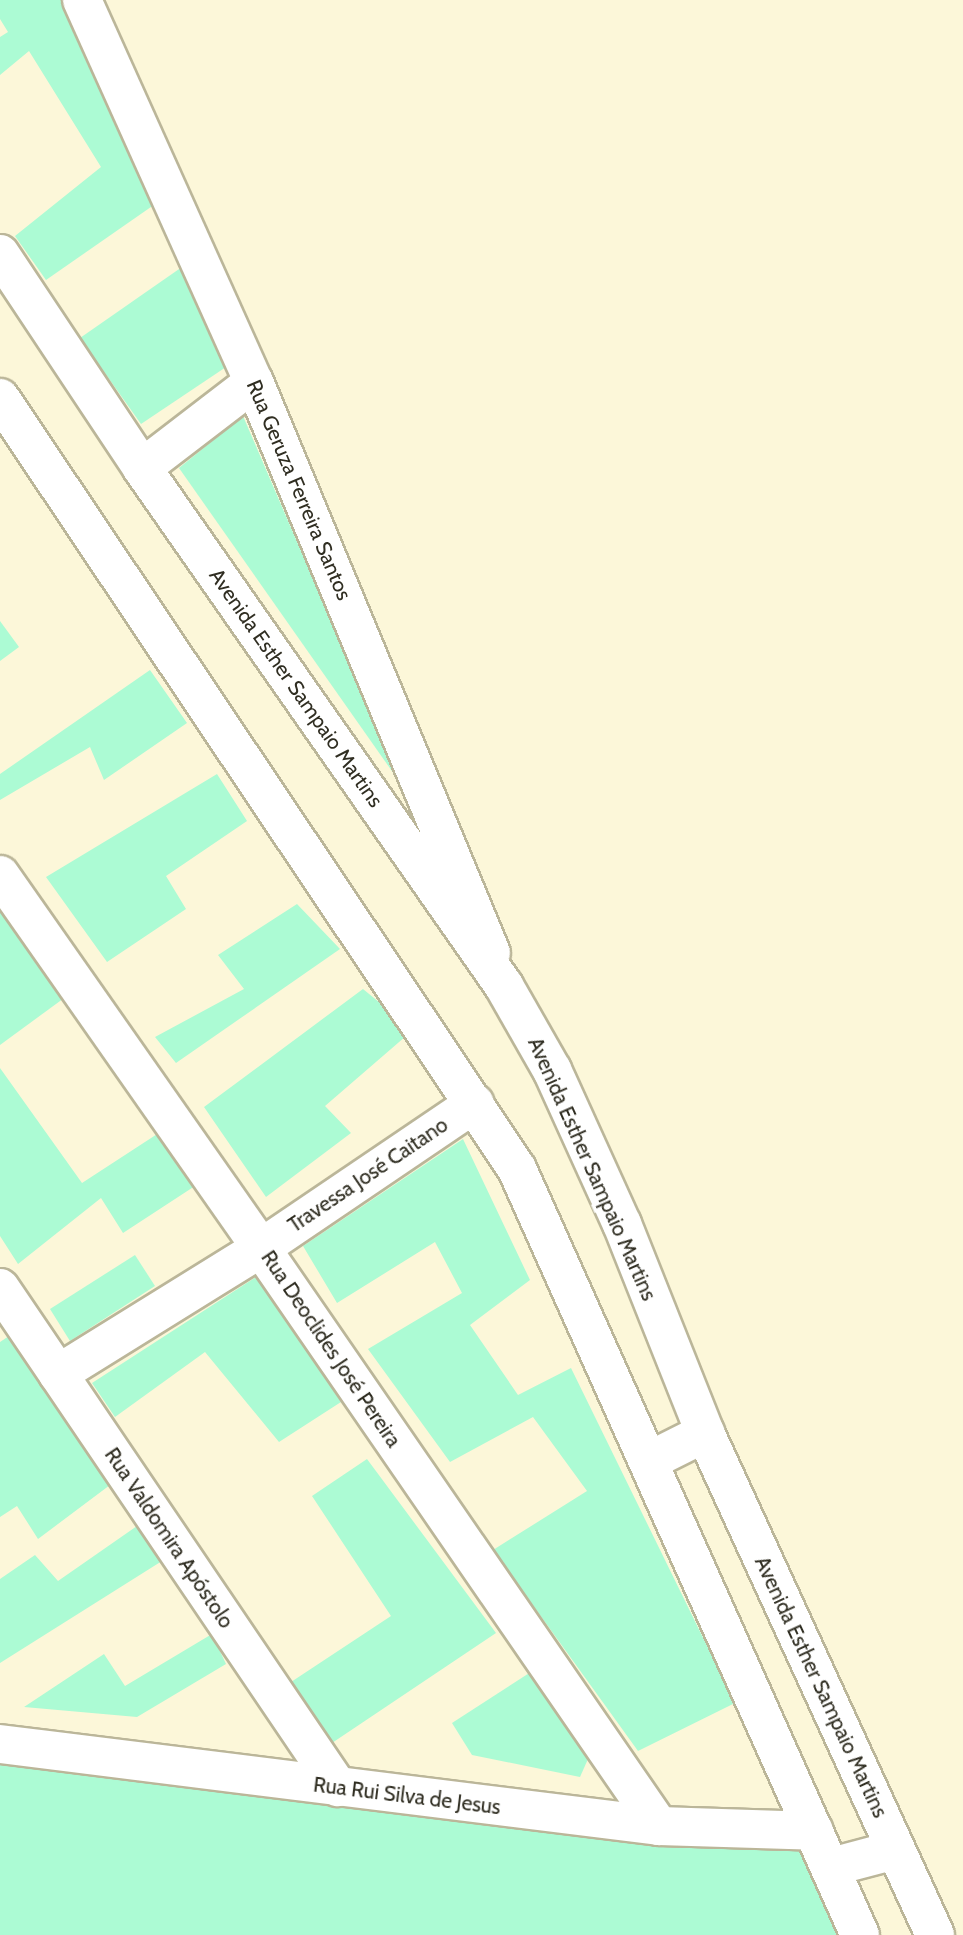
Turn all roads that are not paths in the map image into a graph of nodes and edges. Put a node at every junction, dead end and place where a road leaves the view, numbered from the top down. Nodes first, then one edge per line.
1 (82, 0) edge
2 (0, 254) edge
3 (254, 382) junction
4 (0, 398) edge
5 (142, 468) junction
6 (0, 875) edge
7 (505, 986) junction
8 (475, 1103) junction
9 (261, 1248) junction
10 (0, 1288) edge
11 (58, 1374) junction
12 (705, 1433) junction
13 (649, 1461) junction
14 (5, 1737) edge
15 (338, 1787) junction
16 (659, 1826) junction
17 (814, 1831) junction
18 (895, 1850) junction
19 (831, 1867) junction
20 (860, 1935) edge
21 (934, 1935) edge

1 - 3 street, Rua Geruza Ferreira Santos
2 - 5 street, Avenida Esther Sampaio Martins
3 - 5 street
3 - 7 street, Rua Geruza Ferreira Santos
4 - 8 street
5 - 7 street, Avenida Esther Sampaio Martins
6 - 9 street, Rua Deoclides José Pereira
7 - 12 street, Avenida Esther Sampaio Martins
8 - 9 street, Travessa José Caitano
8 - 13 street
9 - 11 street, Travessa José Caitano
9 - 16 street, Rua Deoclides José Pereira
10 - 11 street, Rua Valdomira Apóstolo
11 - 15 street, Rua Valdomira Apóstolo
12 - 13 street
12 - 18 street, Avenida Esther Sampaio Martins
13 - 17 street
14 - 15 street, Rua Rui Silva de Jesus
15 - 16 street, Rua Rui Silva de Jesus
16 - 17 street, Rua Rui Silva de Jesus
17 - 19 street
18 - 19 street
18 - 21 street, Avenida Esther Sampaio Martins
19 - 20 street

